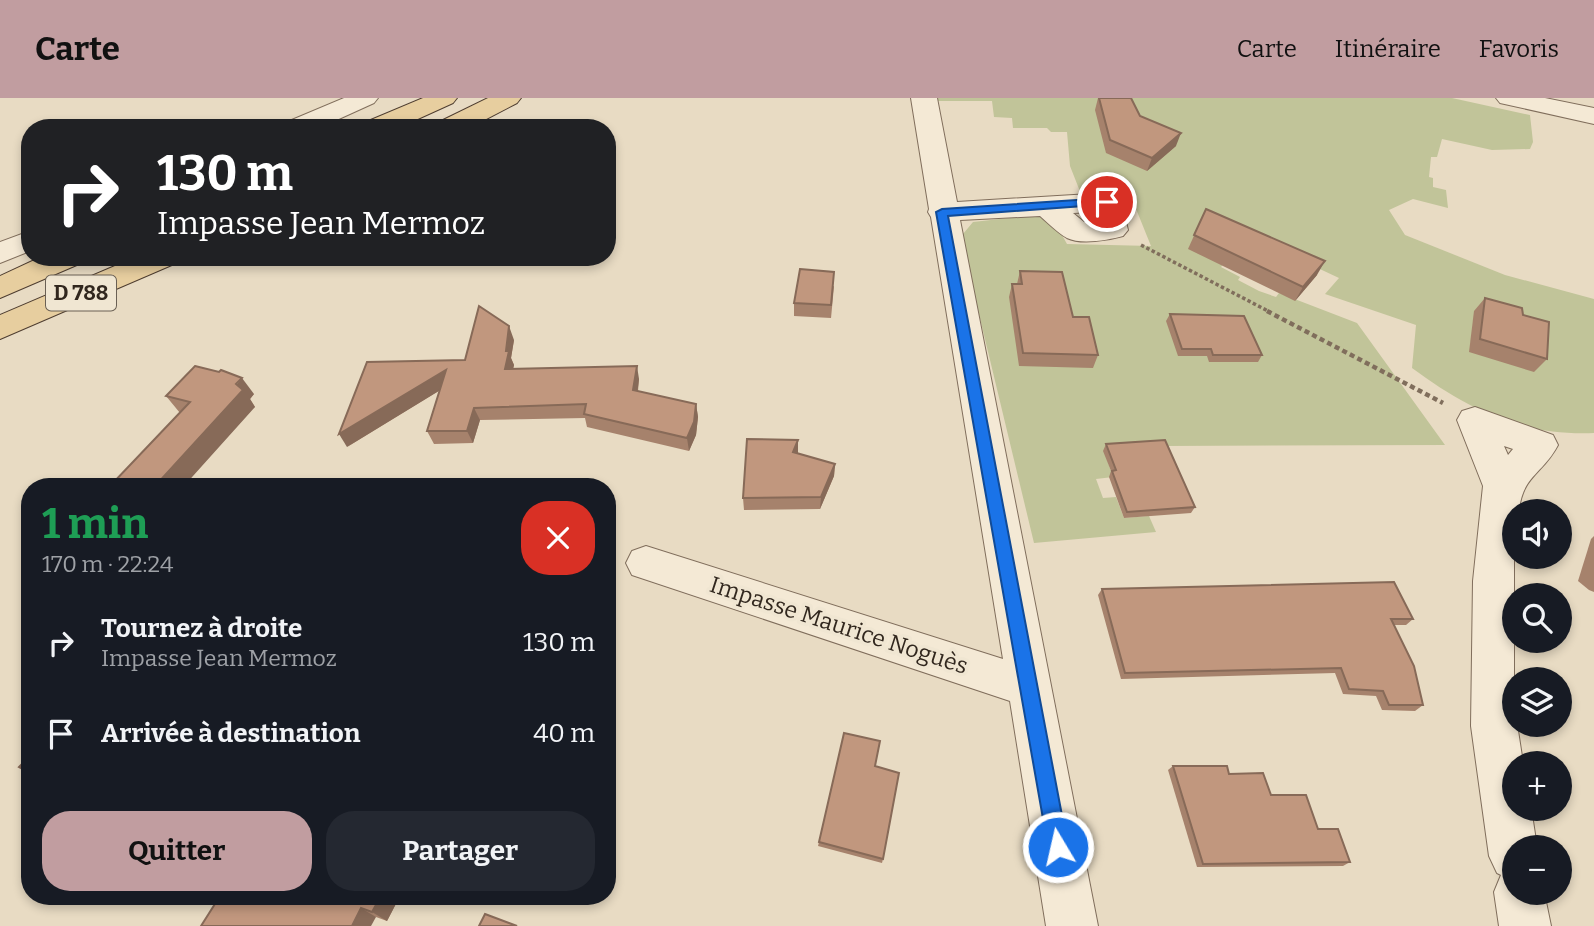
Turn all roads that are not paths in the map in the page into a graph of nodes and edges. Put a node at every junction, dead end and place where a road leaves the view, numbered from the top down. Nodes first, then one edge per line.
1 (365, 98) edge
2 (444, 98) edge
3 (508, 98) edge
4 (924, 98) edge
5 (1509, 98) edge
6 (1594, 116) edge
7 (317, 119) edge
8 (396, 119) edge
9 (466, 119) edge
10 (942, 212) junction
11 (1113, 230) road end
12 (21, 244) edge
13 (0, 253) edge
14 (48, 266) edge
15 (142, 266) edge
16 (0, 288) edge
17 (0, 328) edge
18 (1502, 486) junction
19 (646, 563) dead end
20 (1031, 688) junction
21 (1511, 835) edge
22 (1521, 905) edge
23 (1072, 926) edge
24 (1525, 926) edge

1 - 7 street
2 - 8 main road
3 - 9 main road
4 - 10 street
5 - 6 street
10 - 11 street
10 - 20 street
12 - 13 street
14 - 16 main road, D 788
15 - 17 main road, D 788
18 - 18 street
18 - 21 street
19 - 20 street, Impasse Maurice Noguès
20 - 23 street
22 - 24 street

